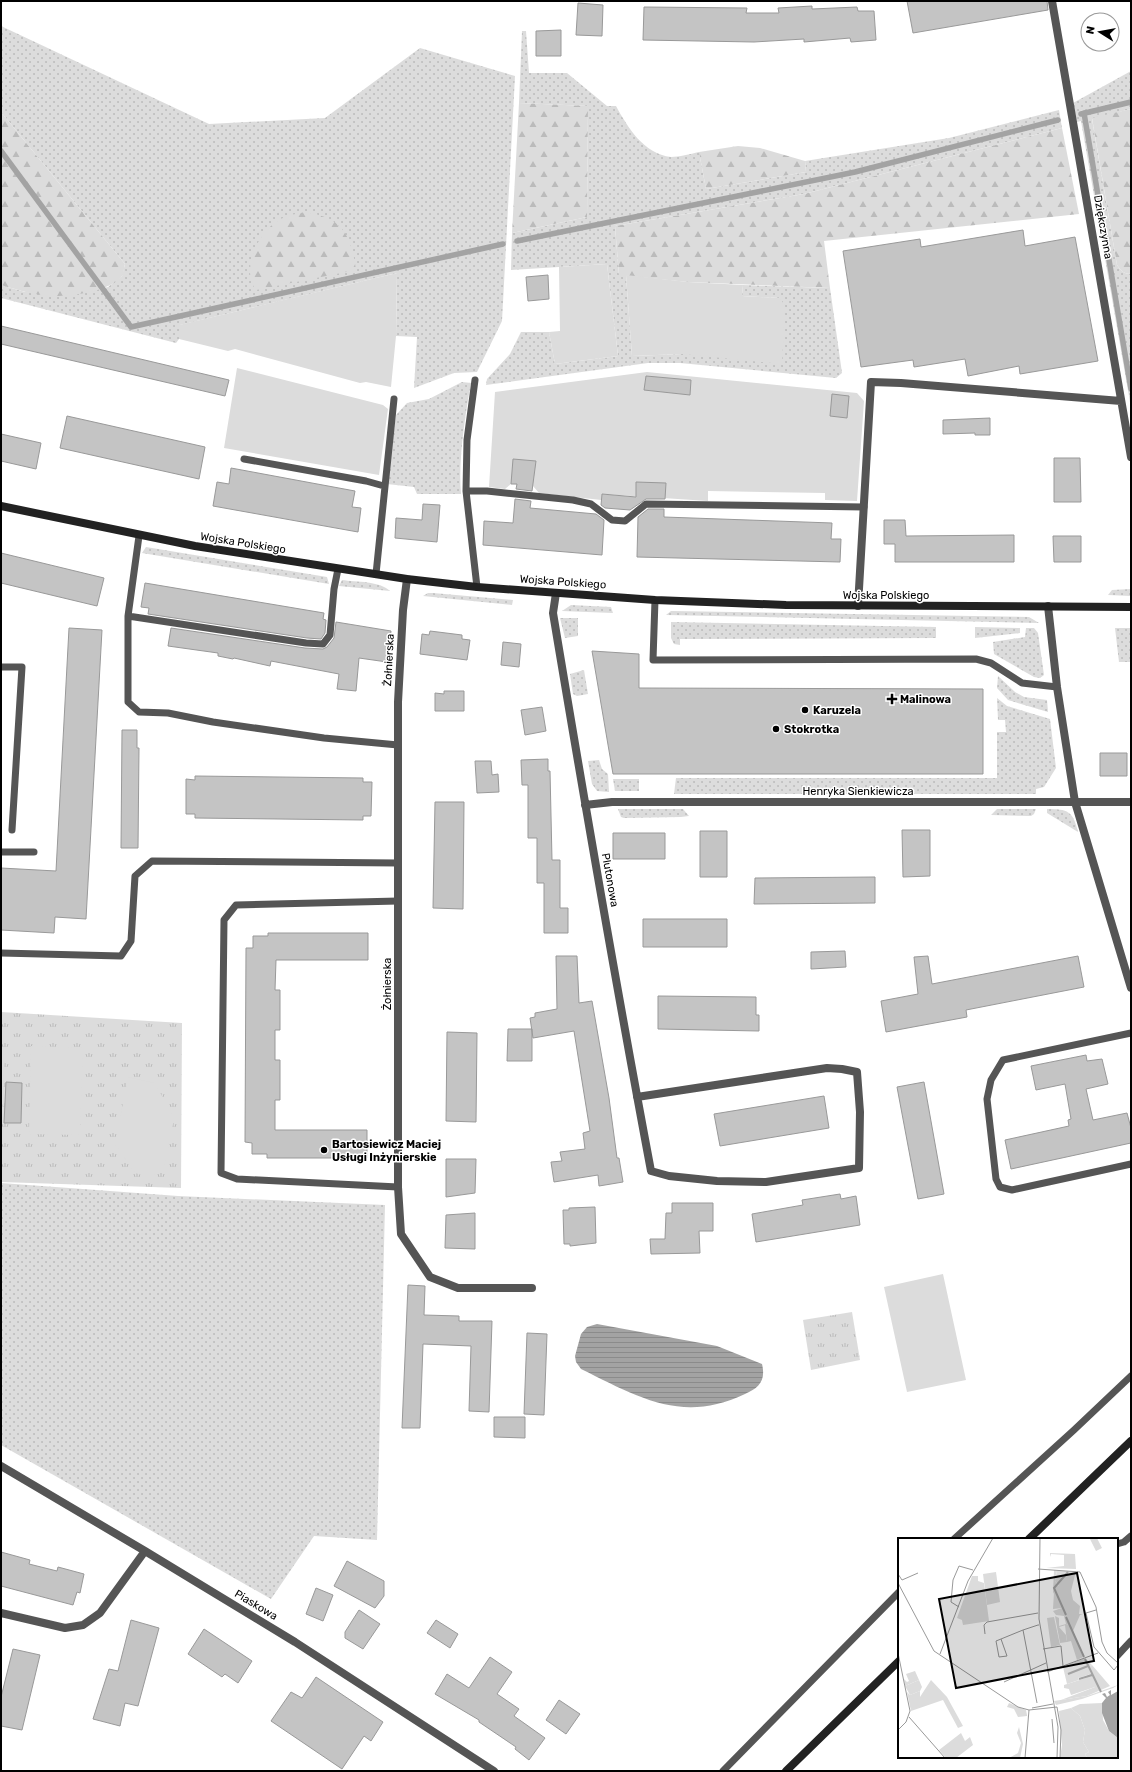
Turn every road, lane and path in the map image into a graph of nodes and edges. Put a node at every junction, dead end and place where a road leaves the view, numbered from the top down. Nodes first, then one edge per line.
1 (1052, 1) edge
2 (475, 380) dead end
3 (394, 399) dead end
4 (1121, 401) junction
5 (1131, 457) edge
6 (244, 459) dead end
7 (384, 486) junction
8 (466, 491) junction
9 (1, 506) edge
10 (864, 507) junction
11 (139, 536) junction
12 (338, 569) junction
13 (376, 574) junction
14 (407, 579) junction
15 (477, 587) junction
16 (556, 593) junction
17 (655, 600) junction
18 (858, 606) junction
19 (1048, 606) junction
20 (1131, 607) edge
21 (128, 616) junction
22 (1, 667) edge
23 (1057, 688) junction
24 (398, 745) junction
25 (1075, 802) junction
26 (1131, 802) edge
27 (585, 805) junction
28 (12, 830) dead end
29 (1, 852) edge
30 (34, 852) dead end
31 (398, 863) junction
32 (398, 901) junction
33 (1, 953) edge
34 (1131, 988) edge
35 (1131, 1033) edge
36 (637, 1097) junction
37 (1131, 1164) edge
38 (398, 1187) junction
39 (532, 1288) dead end
40 (1131, 1376) edge
41 (1131, 1441) edge
42 (1, 1466) edge
43 (1131, 1536) edge
44 (955, 1538) edge
45 (1030, 1538) edge
46 (1118, 1544) edge
47 (145, 1551) junction
48 (898, 1593) edge
49 (1, 1613) edge
50 (1131, 1641) edge
51 (1118, 1655) edge
52 (898, 1662) edge
53 (494, 1771) edge
54 (723, 1771) edge
55 (786, 1771) edge

1 - 4 street, Dziękczynna
2 - 8 lane
3 - 7 lane
4 - 5 street, Dziękczynna
4 - 10 street
6 - 7 lane
7 - 13 lane
8 - 10 lane
8 - 15 lane
9 - 11 street, Wojska Polskiego
10 - 18 street
11 - 12 street, Wojska Polskiego
11 - 21 lane
12 - 13 street, Wojska Polskiego
12 - 21 lane
13 - 14 street, Wojska Polskiego
14 - 15 street, Wojska Polskiego
14 - 24 street, Żołnierska
15 - 16 street, Wojska Polskiego
16 - 17 street, Wojska Polskiego
16 - 27 street, Plutonowa
17 - 18 street, Wojska Polskiego
17 - 23 lane
18 - 19 street, Wojska Polskiego
19 - 20 street, Wojska Polskiego
19 - 23 street
21 - 24 lane
22 - 28 lane
23 - 25 street
24 - 31 street, Żołnierska
25 - 26 street, Henryka Sienkiewicza
25 - 27 street, Henryka Sienkiewicza
25 - 34 street
27 - 36 street, Plutonowa
29 - 30 lane
31 - 32 street, Żołnierska
31 - 33 lane
32 - 38 street, Żołnierska
32 - 38 lane
35 - 37 lane
36 - 36 street, Plutonowa
38 - 39 street, Żołnierska
40 - 44 lane
41 - 45 street
42 - 47 street, Piaskowa
43 - 46 lane
47 - 49 street
47 - 53 street, Piaskowa
48 - 54 lane
50 - 51 lane
52 - 55 street

